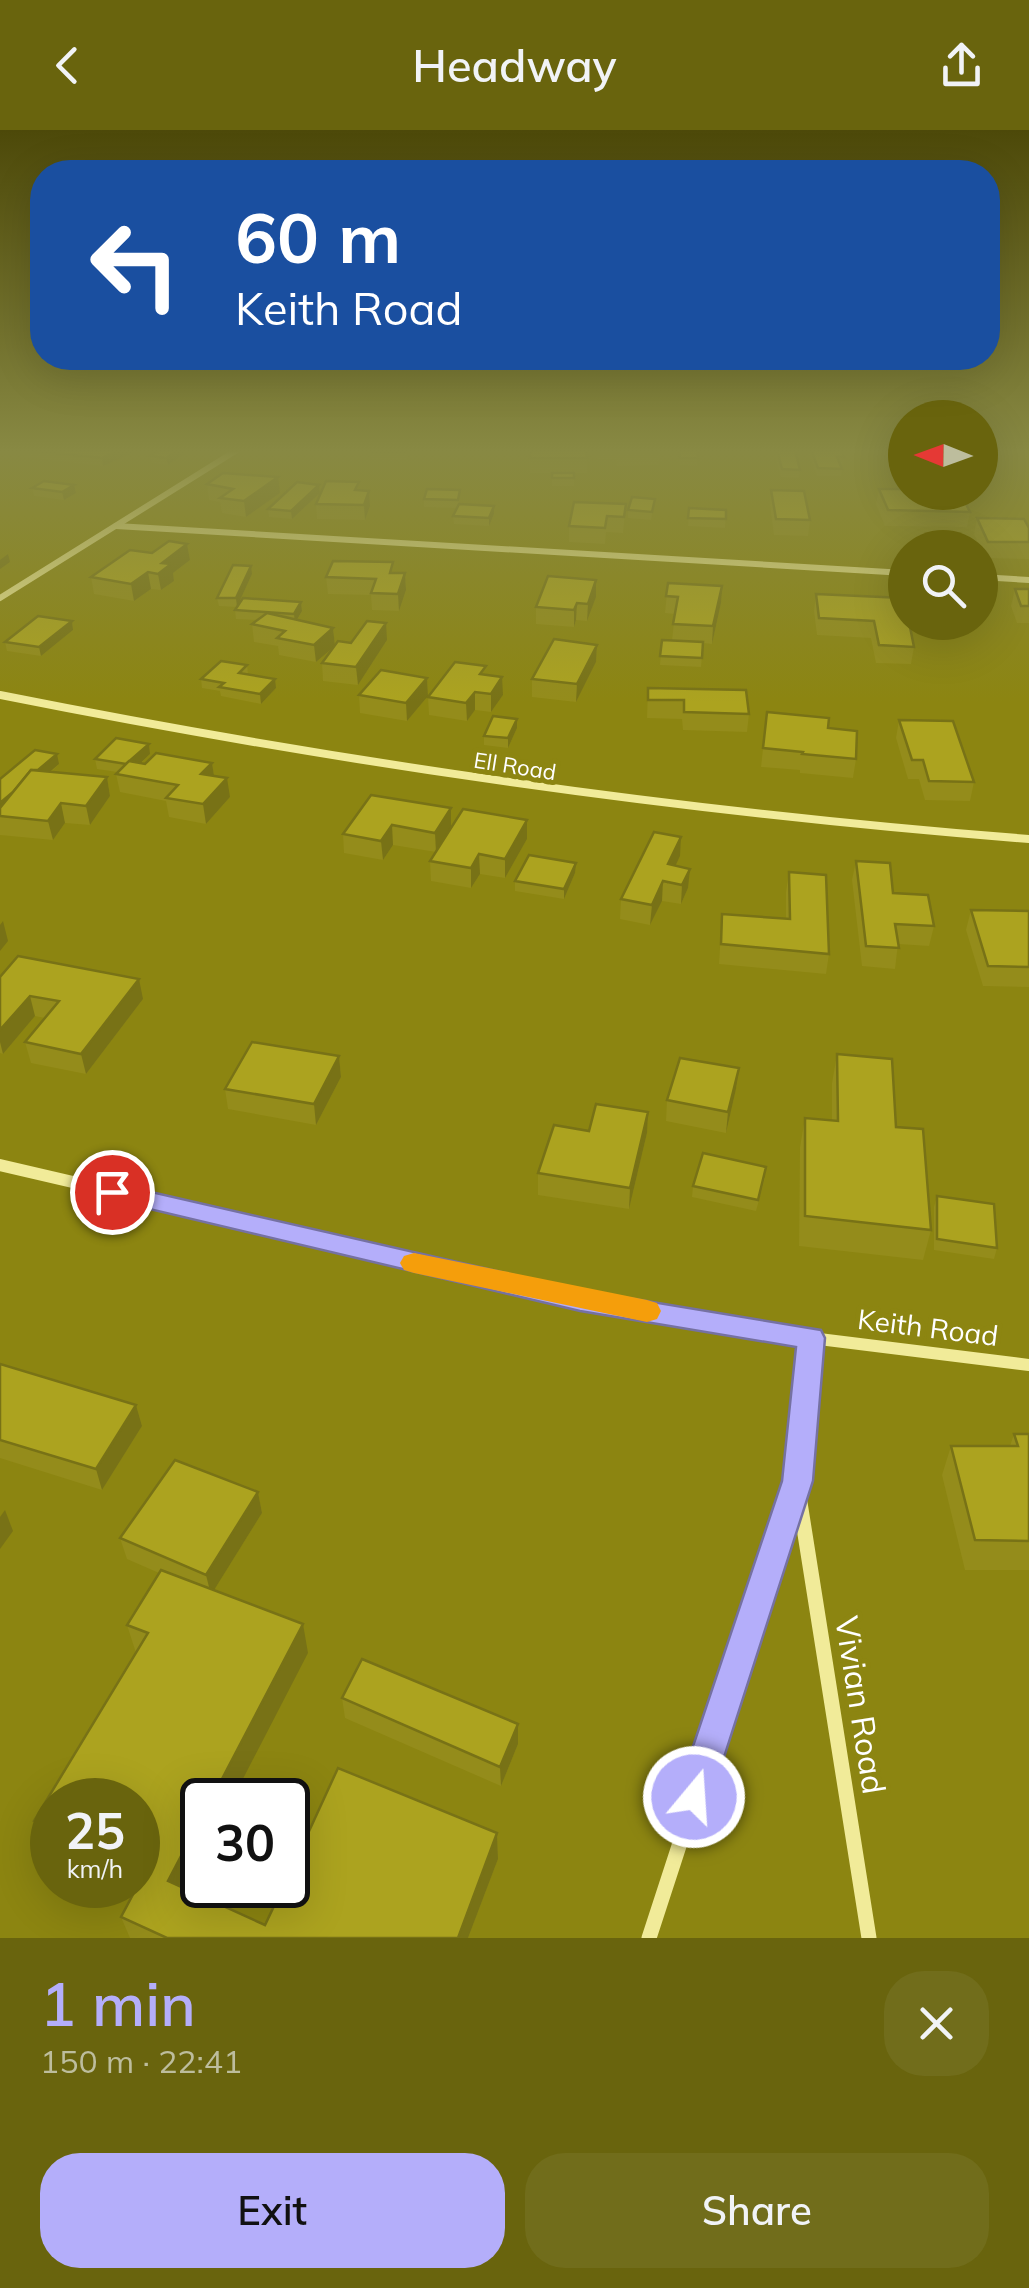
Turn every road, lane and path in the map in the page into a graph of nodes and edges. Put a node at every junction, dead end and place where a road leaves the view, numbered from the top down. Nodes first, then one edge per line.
1 (103, 534) edge
2 (257, 534) edge
3 (888, 572) edge
4 (998, 579) edge
5 (1029, 580) edge
6 (0, 598) edge
7 (0, 694) edge
8 (1029, 839) edge
9 (0, 1165) edge
10 (811, 1338) junction
11 (1029, 1365) edge
12 (798, 1481) junction
13 (649, 1938) edge
14 (869, 1938) edge

1 - 6 street
2 - 3 street
4 - 5 street
7 - 8 street, Ell Road
9 - 10 street, Keith Road
10 - 11 street, Keith Road
10 - 12 street
12 - 13 street
12 - 14 street, Vivian Road

